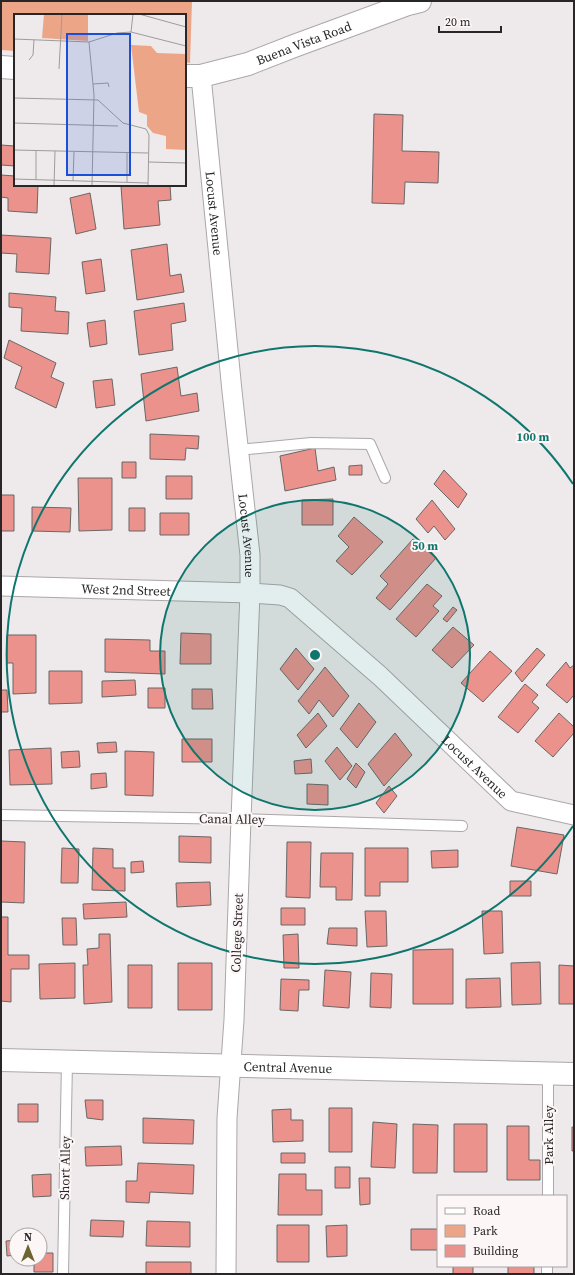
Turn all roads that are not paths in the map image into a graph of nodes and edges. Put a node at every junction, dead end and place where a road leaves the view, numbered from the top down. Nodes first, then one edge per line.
1 (420, 1) edge
2 (1, 67) edge
3 (14, 68) edge
4 (193, 76) edge
5 (238, 450) junction
6 (385, 478) dead end
7 (1, 586) edge
8 (250, 593) junction
9 (1, 815) edge
10 (574, 815) edge
11 (241, 819) junction
12 (462, 826) dead end
13 (1, 1060) edge
14 (67, 1061) junction
15 (231, 1066) junction
16 (548, 1074) junction
17 (574, 1074) edge
18 (548, 1195) edge
19 (63, 1274) edge
20 (226, 1274) edge

1 - 4 street, Buena Vista Road
2 - 3 street
4 - 5 street, Locust Avenue
5 - 6 lane
5 - 8 street, Locust Avenue
7 - 8 street, West 2nd Street
8 - 10 street, Locust Avenue
8 - 11 street, College Street
9 - 11 lane, Canal Alley
11 - 12 lane, Canal Alley
11 - 15 street, College Street
13 - 14 street, Central Avenue
14 - 15 street, Central Avenue
14 - 19 lane, Short Alley
15 - 16 street, Central Avenue
15 - 20 street, College Street
16 - 17 street, Central Avenue
16 - 18 lane, Park Alley

